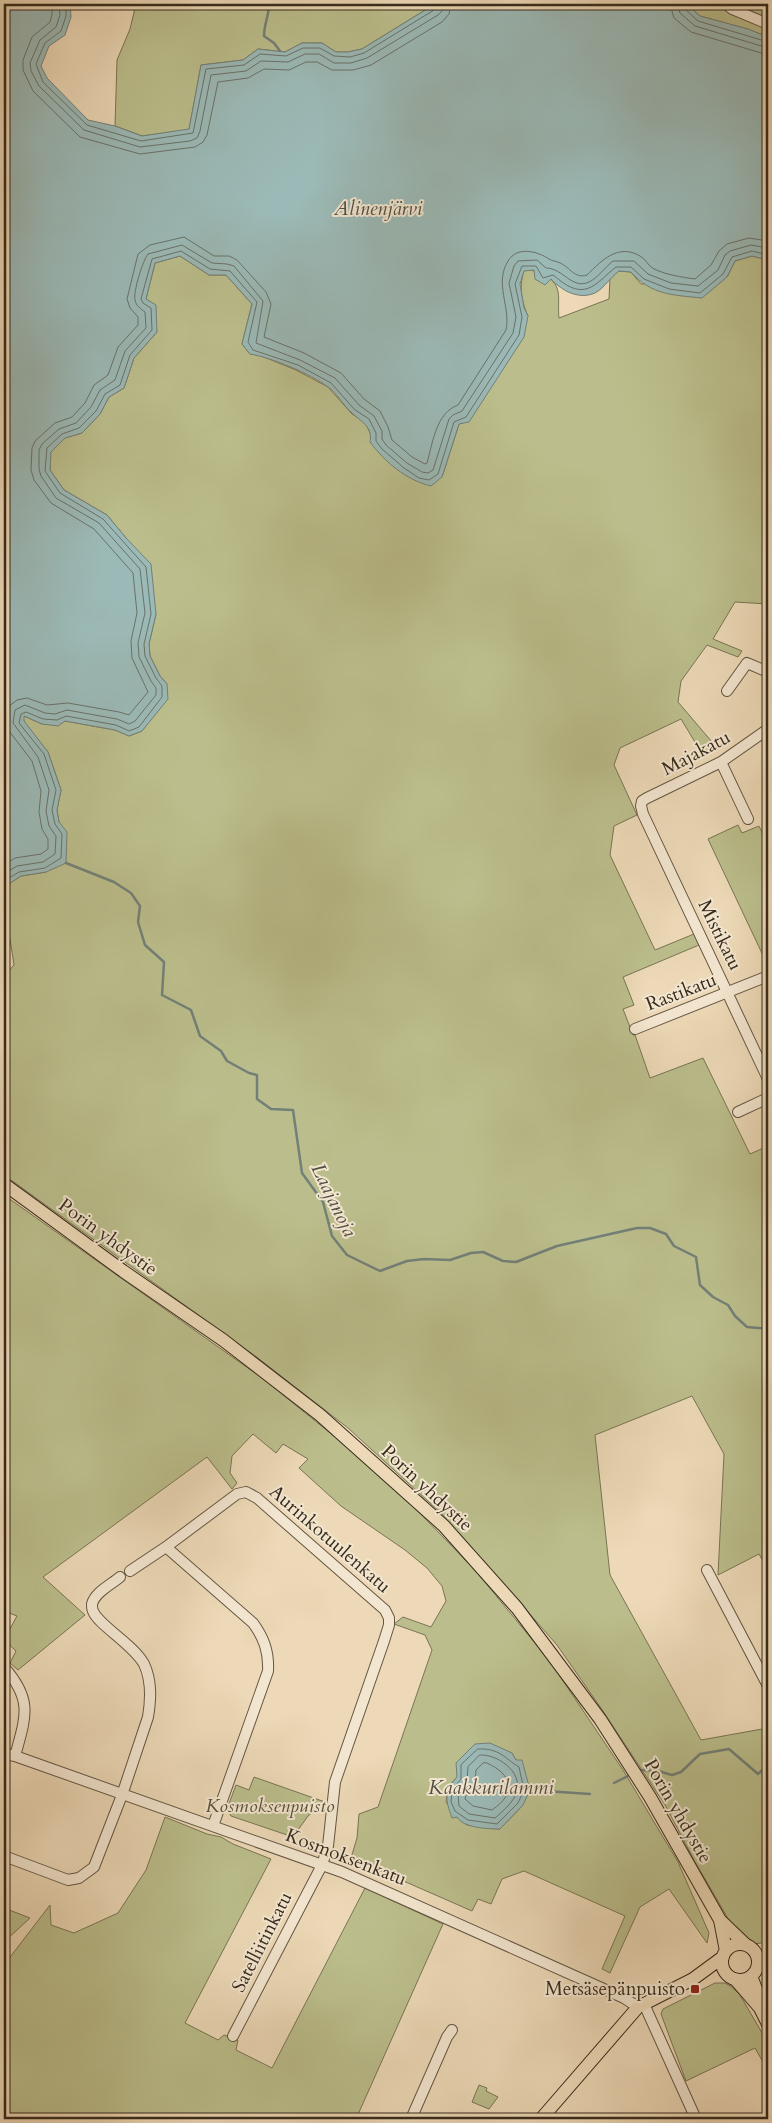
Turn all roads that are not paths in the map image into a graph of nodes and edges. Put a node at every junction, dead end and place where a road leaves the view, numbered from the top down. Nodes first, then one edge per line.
1 (726, 4) edge
2 (768, 24) edge
3 (768, 672) edge
4 (728, 690) dead end
5 (768, 729) edge
6 (722, 762) junction
7 (641, 806) joint
8 (748, 819) dead end
9 (768, 976) edge
10 (729, 992) junction
11 (635, 1029) dead end
12 (768, 1079) edge
13 (768, 1098) edge
14 (738, 1112) dead end
15 (4, 1184) edge
16 (166, 1547) junction
17 (707, 1570) dead end
18 (130, 1571) dead end
19 (120, 1577) dead end
20 (4, 1667) edge
21 (768, 1686) edge
22 (4, 1754) edge
23 (15, 1756) junction
24 (122, 1795) junction
25 (213, 1826) junction
26 (4, 1856) edge
27 (322, 1865) junction
28 (720, 1920) junction
29 (768, 1946) edge
30 (750, 1947) junction
31 (724, 1954) junction
32 (759, 1967) edge
33 (698, 1976) junction
34 (731, 1977) junction
35 (641, 2005) junction
36 (760, 2008) junction
37 (768, 2024) edge
38 (452, 2030) dead end
39 (233, 2036) dead end
40 (411, 2119) edge
41 (541, 2119) edge
42 (696, 2119) edge

1 - 2 street
3 - 4 street
5 - 6 street, Majakatu
6 - 7 street, Majakatu
6 - 8 street
7 - 10 street, Mistikatu
9 - 10 street, Rastikatu
10 - 11 street, Rastikatu
10 - 12 street, Mistikatu
13 - 14 street
15 - 28 main road, Porin yhdystie
16 - 18 street, Aurinkotuulenkatu
16 - 25 street
16 - 27 street, Aurinkotuulenkatu
17 - 21 street
19 - 24 street
20 - 23 street
22 - 23 street, Kosmoksenkatu
23 - 24 street, Kosmoksenkatu
24 - 25 street, Kosmoksenkatu
24 - 26 street
25 - 27 street, Kosmoksenkatu
27 - 35 street, Kosmoksenkatu
27 - 39 street, Satelliitinkatu
28 - 30 main road, Porin yhdystie
28 - 31 main road, Porin yhdystie
29 - 30 main road
30 - 31 main road
30 - 32 main road
31 - 33 main road
31 - 34 main road
32 - 34 main road
32 - 36 main road
33 - 34 main road
33 - 35 main road
34 - 36 main road
35 - 41 main road
35 - 42 street
36 - 37 main road
38 - 40 street

